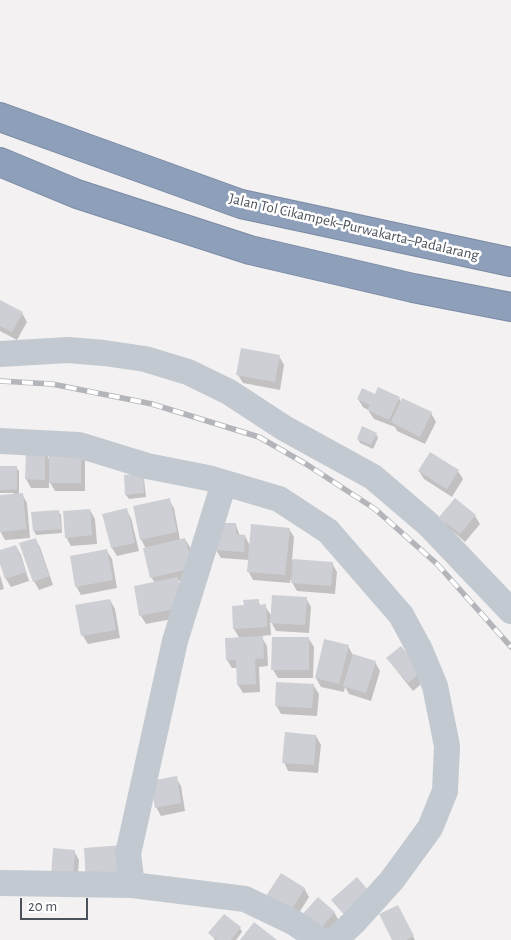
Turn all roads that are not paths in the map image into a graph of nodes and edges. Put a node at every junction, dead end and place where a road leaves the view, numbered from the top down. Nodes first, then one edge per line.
1 (0, 117) edge
2 (0, 162) edge
3 (511, 262) edge
4 (511, 307) edge
5 (0, 354) edge
6 (0, 441) edge
7 (224, 483) junction
8 (511, 611) edge
9 (0, 883) edge
10 (132, 884) junction
11 (320, 940) edge
12 (335, 940) edge

1 - 3 highway, Jalan Tol Cikampek–Purwakarta–Padalarang
2 - 4 highway
5 - 8 street
6 - 7 street
7 - 10 street
7 - 12 street
9 - 10 street
10 - 11 street

